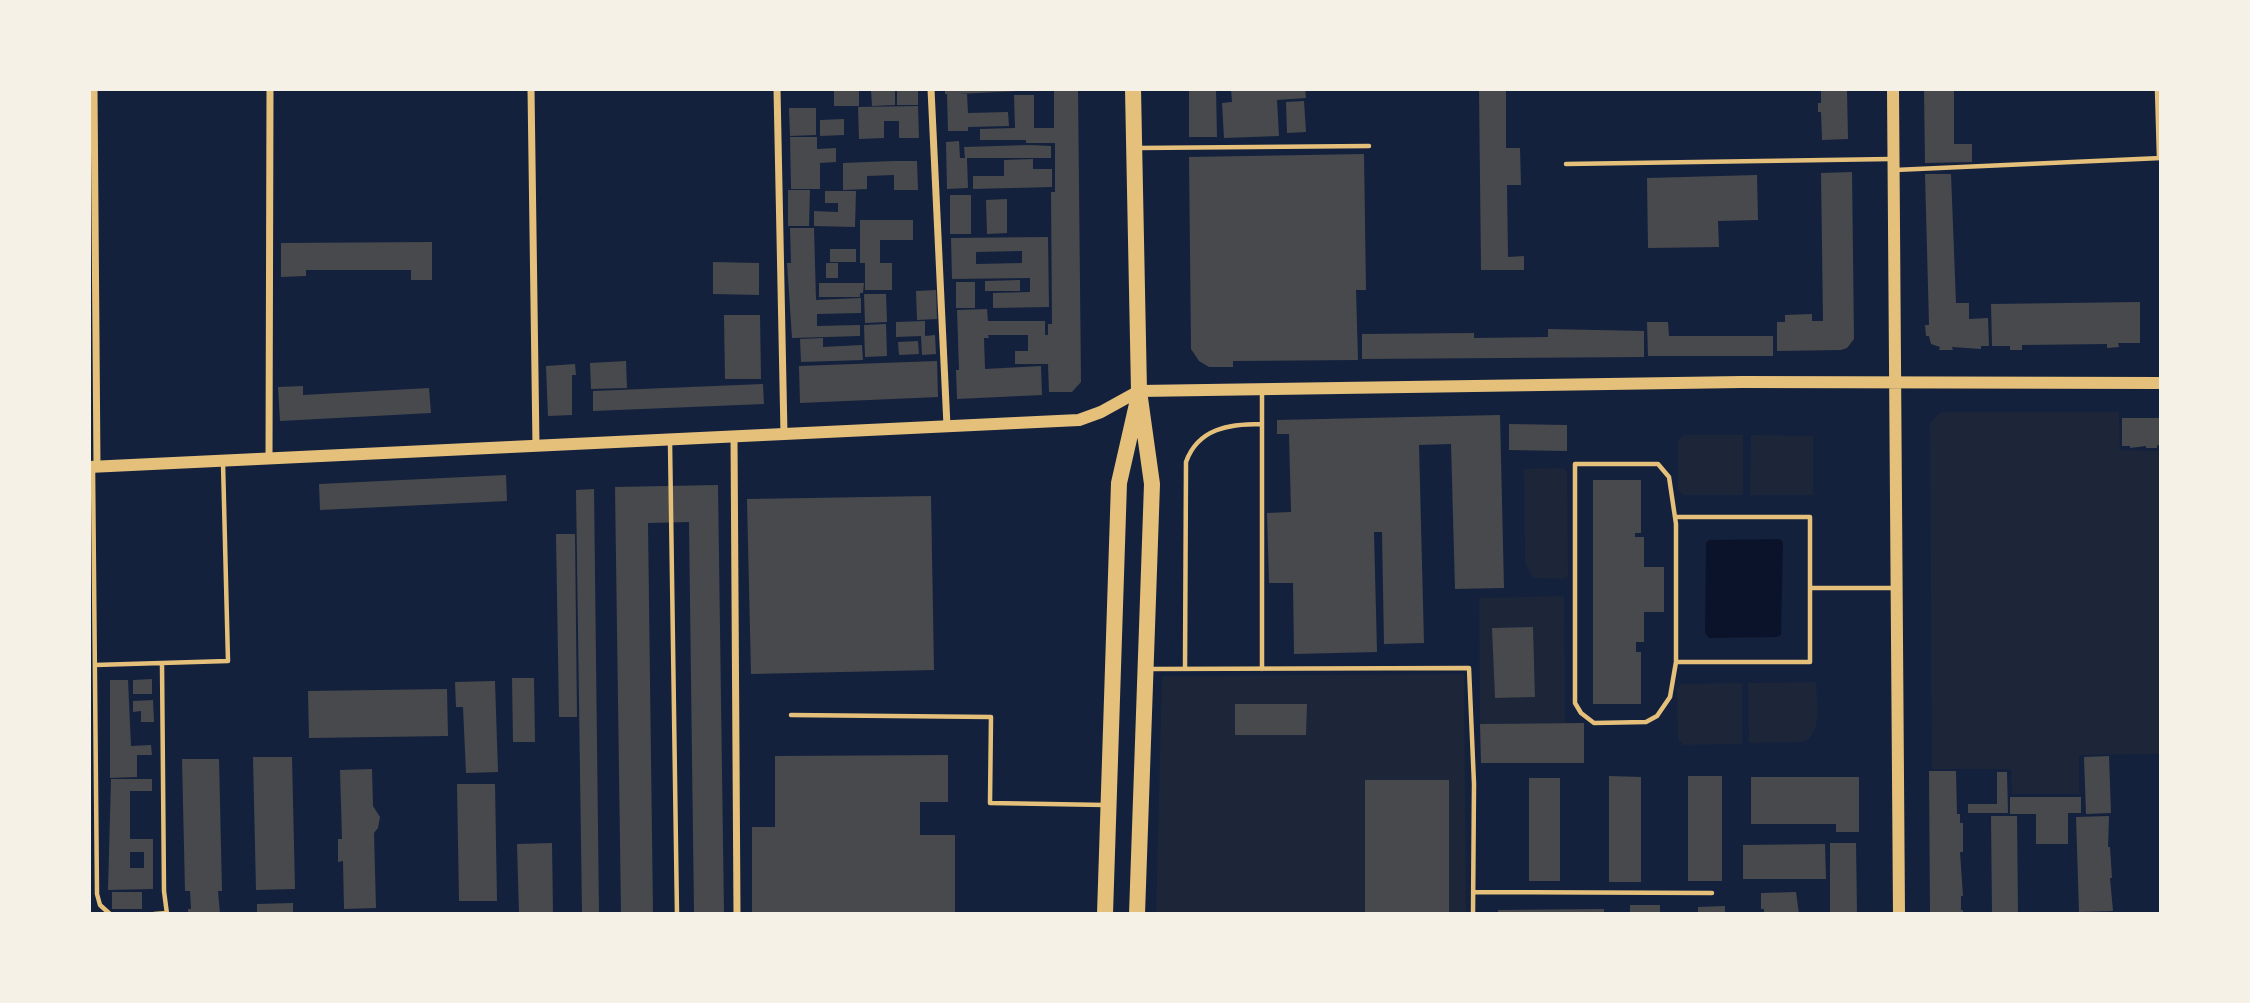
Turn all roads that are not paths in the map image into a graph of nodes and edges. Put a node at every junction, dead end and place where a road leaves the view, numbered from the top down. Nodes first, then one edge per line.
1 (94, 89) edge
2 (270, 89) edge
3 (531, 89) edge
4 (777, 89) edge
5 (931, 89) edge
6 (1133, 89) edge
7 (1893, 89) edge
8 (2157, 89) edge
9 (1369, 146) dead end
10 (1134, 148) junction
11 (2160, 158) edge
12 (1566, 164) dead end
13 (1894, 164) junction
14 (1896, 383) junction
15 (2161, 383) edge
16 (1262, 389) junction
17 (1139, 391) junction
18 (1261, 424) junction
19 (947, 426) junction
20 (784, 434) junction
21 (734, 436) junction
22 (670, 439) junction
23 (536, 446) junction
24 (269, 458) junction
25 (223, 461) junction
26 (93, 467) edge
27 (1675, 517) junction
28 (1810, 588) junction
29 (1898, 588) junction
30 (1676, 662) junction
31 (162, 663) junction
32 (95, 665) junction
33 (1145, 669) junction
34 (1185, 669) junction
35 (1262, 669) junction
36 (790, 715) dead end
37 (1108, 805) junction
38 (1473, 892) junction
39 (1712, 893) dead end
40 (110, 914) edge
41 (154, 914) edge
42 (167, 914) edge
43 (677, 914) edge
44 (737, 914) edge
45 (1105, 914) edge
46 (1137, 914) edge
47 (1473, 914) edge
48 (1899, 914) edge

1 - 26 street
2 - 24 street
3 - 23 street
4 - 20 street
5 - 19 street
6 - 10 main road
7 - 13 street
8 - 11 lane
9 - 10 lane
10 - 17 main road
11 - 13 lane
12 - 13 lane
13 - 14 street
14 - 15 street
14 - 16 street
14 - 29 street
16 - 17 street
16 - 18 lane
17 - 19 street
17 - 33 main road
17 - 37 main road
18 - 34 lane
18 - 35 lane
19 - 20 street
20 - 21 street
21 - 22 street
21 - 44 street
22 - 23 street
22 - 43 lane
23 - 24 street
24 - 25 street
25 - 26 street
25 - 31 lane
26 - 32 lane
27 - 28 lane
27 - 30 lane
27 - 30 lane
28 - 29 lane
28 - 30 lane
29 - 48 street
31 - 32 lane
31 - 42 lane
32 - 40 lane
33 - 34 lane
33 - 46 main road
34 - 35 lane
35 - 38 lane
36 - 37 lane
37 - 45 main road
38 - 39 lane
38 - 47 lane
41 - 42 lane

